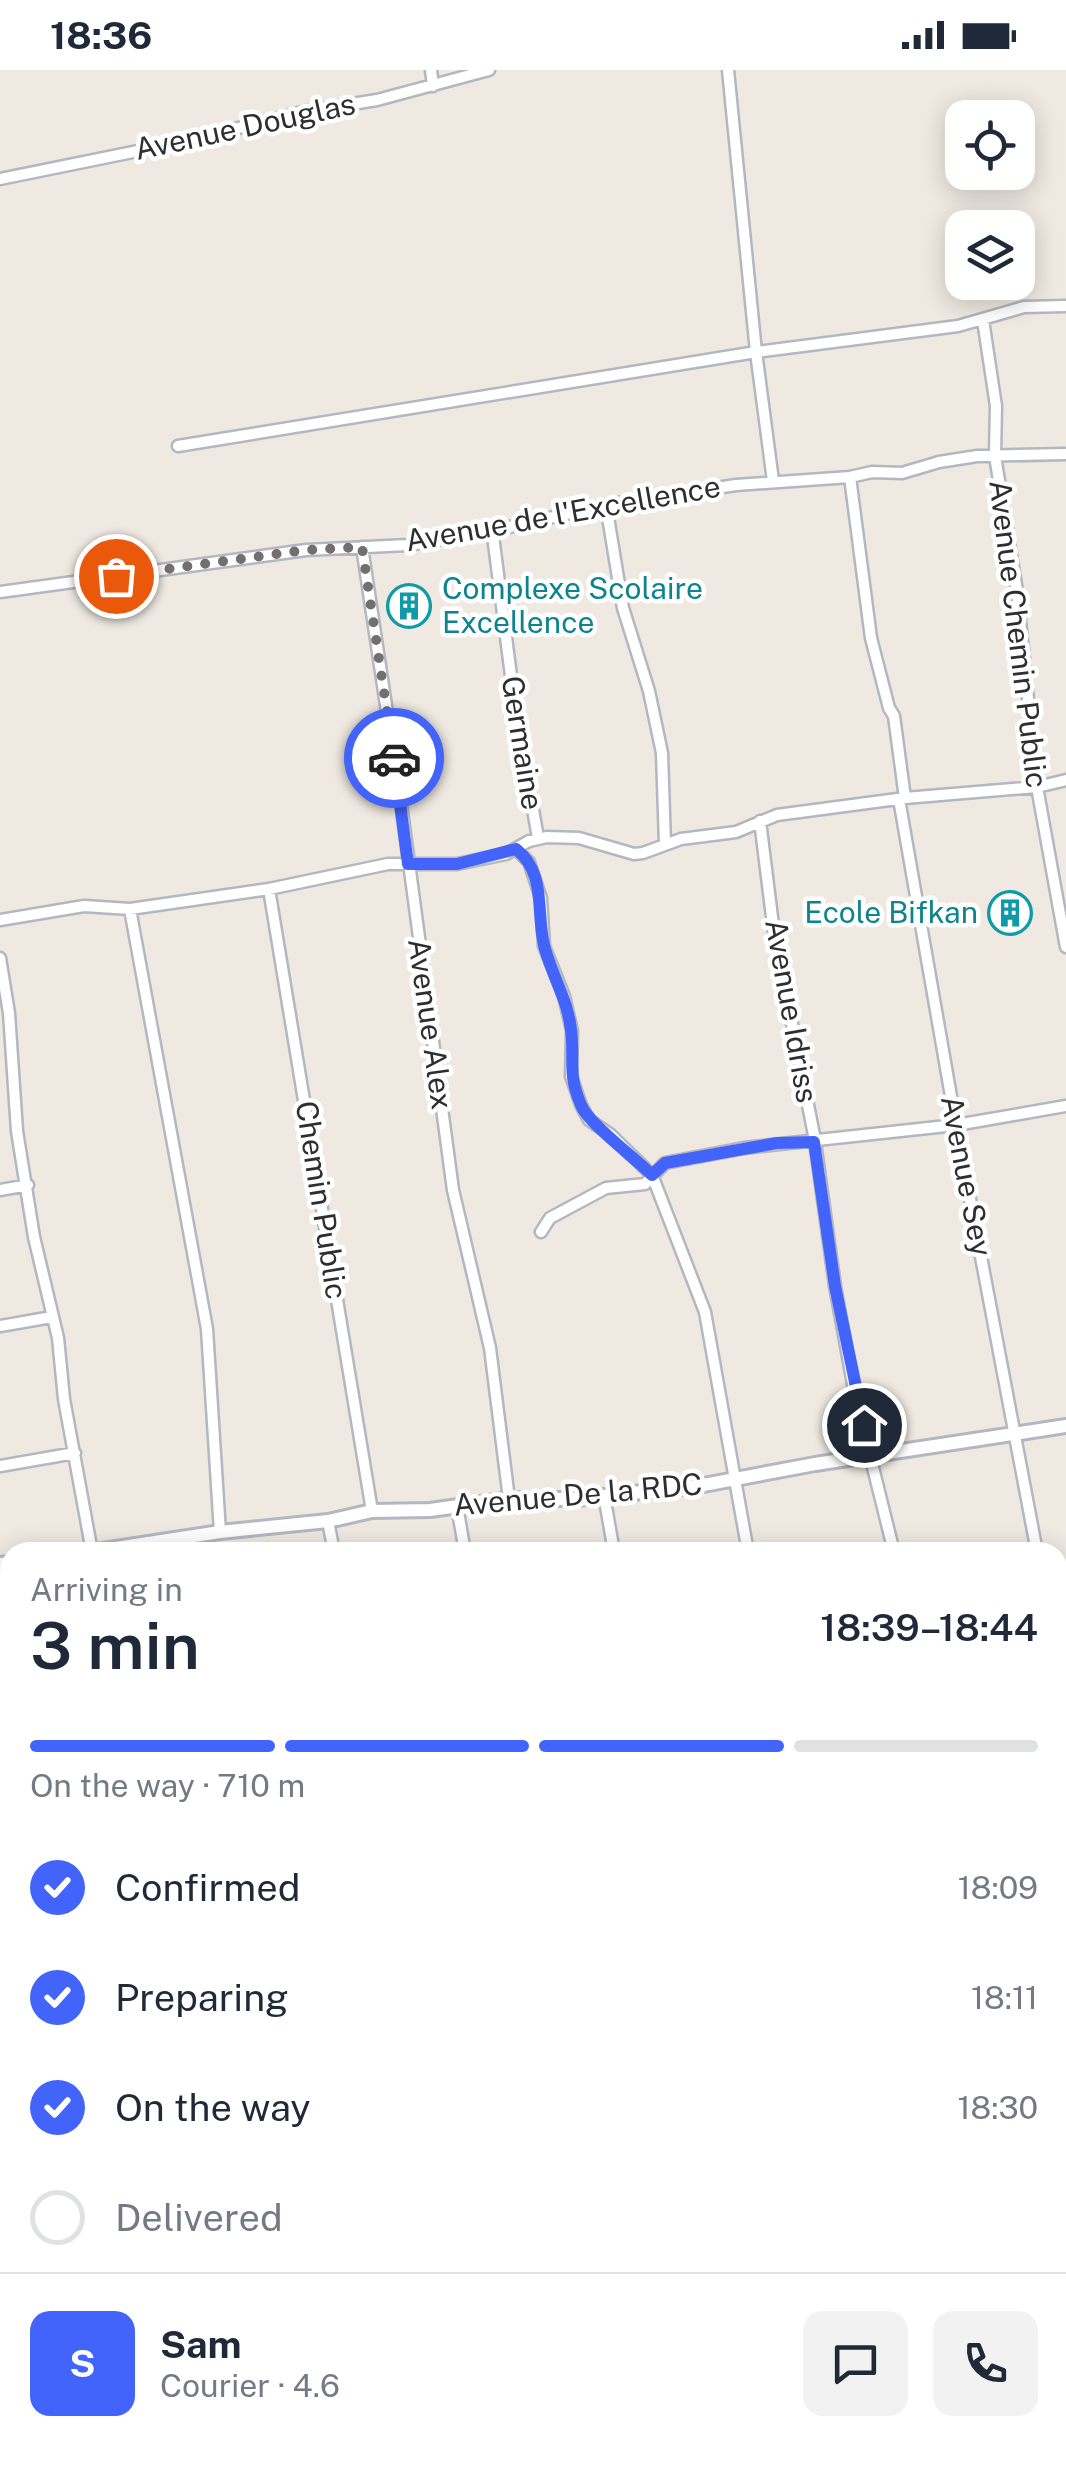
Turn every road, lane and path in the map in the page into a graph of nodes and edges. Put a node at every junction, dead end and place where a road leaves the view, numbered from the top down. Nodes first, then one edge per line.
1 (431, 70) edge
2 (489, 70) edge
3 (728, 70) edge
4 (434, 86) junction
5 (0, 178) edge
6 (1066, 306) edge
7 (983, 320) junction
8 (756, 352) junction
9 (178, 446) dead end
10 (1066, 454) edge
11 (995, 456) junction
12 (850, 476) junction
13 (773, 481) junction
14 (606, 505) junction
15 (492, 528) junction
16 (362, 547) junction
17 (0, 592) edge
18 (1066, 780) edge
19 (1036, 787) junction
20 (902, 799) junction
21 (760, 821) junction
22 (538, 838) junction
23 (665, 844) junction
24 (516, 849) junction
25 (408, 864) junction
26 (270, 890) junction
27 (130, 909) junction
28 (0, 920) edge
29 (1066, 947) edge
30 (0, 958) edge
31 (5, 1044) edge
32 (1066, 1106) edge
33 (956, 1125) junction
34 (814, 1142) junction
35 (652, 1175) junction
36 (28, 1185) junction
37 (0, 1190) edge
38 (541, 1232) dead end
39 (52, 1317) junction
40 (0, 1326) edge
41 (1066, 1426) edge
42 (1015, 1434) junction
43 (75, 1453) junction
44 (872, 1455) junction
45 (0, 1466) edge
46 (734, 1479) junction
47 (604, 1495) junction
48 (509, 1500) junction
49 (457, 1506) junction
50 (372, 1511) junction
51 (328, 1521) junction
52 (220, 1532) junction
53 (89, 1542) edge
54 (172, 1542) edge
55 (332, 1542) edge
56 (464, 1542) edge
57 (612, 1542) edge
58 (746, 1542) edge
59 (892, 1542) edge
60 (1034, 1542) edge

1 - 4 street
2 - 4 street, Avenue Douglas
3 - 8 street
4 - 5 street, Avenue Douglas
6 - 7 street
7 - 8 street
7 - 11 street, Avenue Chemin Public
8 - 9 street
8 - 13 street
10 - 11 street, Avenue de l'Excellence
11 - 12 street, Avenue de l'Excellence
11 - 19 street, Avenue Chemin Public
12 - 13 street, Avenue de l'Excellence
12 - 20 street, Avenue Sey
13 - 14 street, Avenue de l'Excellence
14 - 15 street, Avenue de l'Excellence
14 - 23 street
15 - 16 street, Avenue de l'Excellence
15 - 22 street, Germaine
16 - 17 street, Avenue de l'Excellence
16 - 25 street, Avenue Alex
18 - 19 street
19 - 20 street
19 - 29 street, Avenue Chemin Public
20 - 21 street
20 - 33 street, Avenue Sey
21 - 23 street
21 - 34 street, Avenue Idriss
22 - 23 street
22 - 24 street
24 - 25 street
24 - 35 street
25 - 26 street
25 - 48 street, Avenue Alex
26 - 27 street
26 - 50 street, Chemin Public
27 - 28 street
27 - 52 street
30 - 31 street
31 - 36 street
32 - 33 street
33 - 34 street
33 - 42 street, Avenue Sey
34 - 35 street
34 - 44 street, Avenue Idriss
35 - 38 street
35 - 46 street
36 - 37 street
36 - 39 street
39 - 40 street
39 - 43 street
41 - 42 street, Avenue De la RDC
42 - 44 street, Avenue De la RDC
42 - 60 street, Avenue Sey
43 - 45 street
43 - 53 street
44 - 46 street, Avenue De la RDC
44 - 59 street, Avenue Idriss
46 - 47 street, Avenue De la RDC
46 - 58 street
47 - 48 street, Avenue De la RDC
47 - 57 street
48 - 49 street, Avenue De la RDC
49 - 50 street, Avenue De la RDC
49 - 56 street
50 - 51 street, Avenue De la RDC
51 - 52 street, Avenue De la RDC
51 - 55 street
52 - 54 street, Avenue De la RDC

